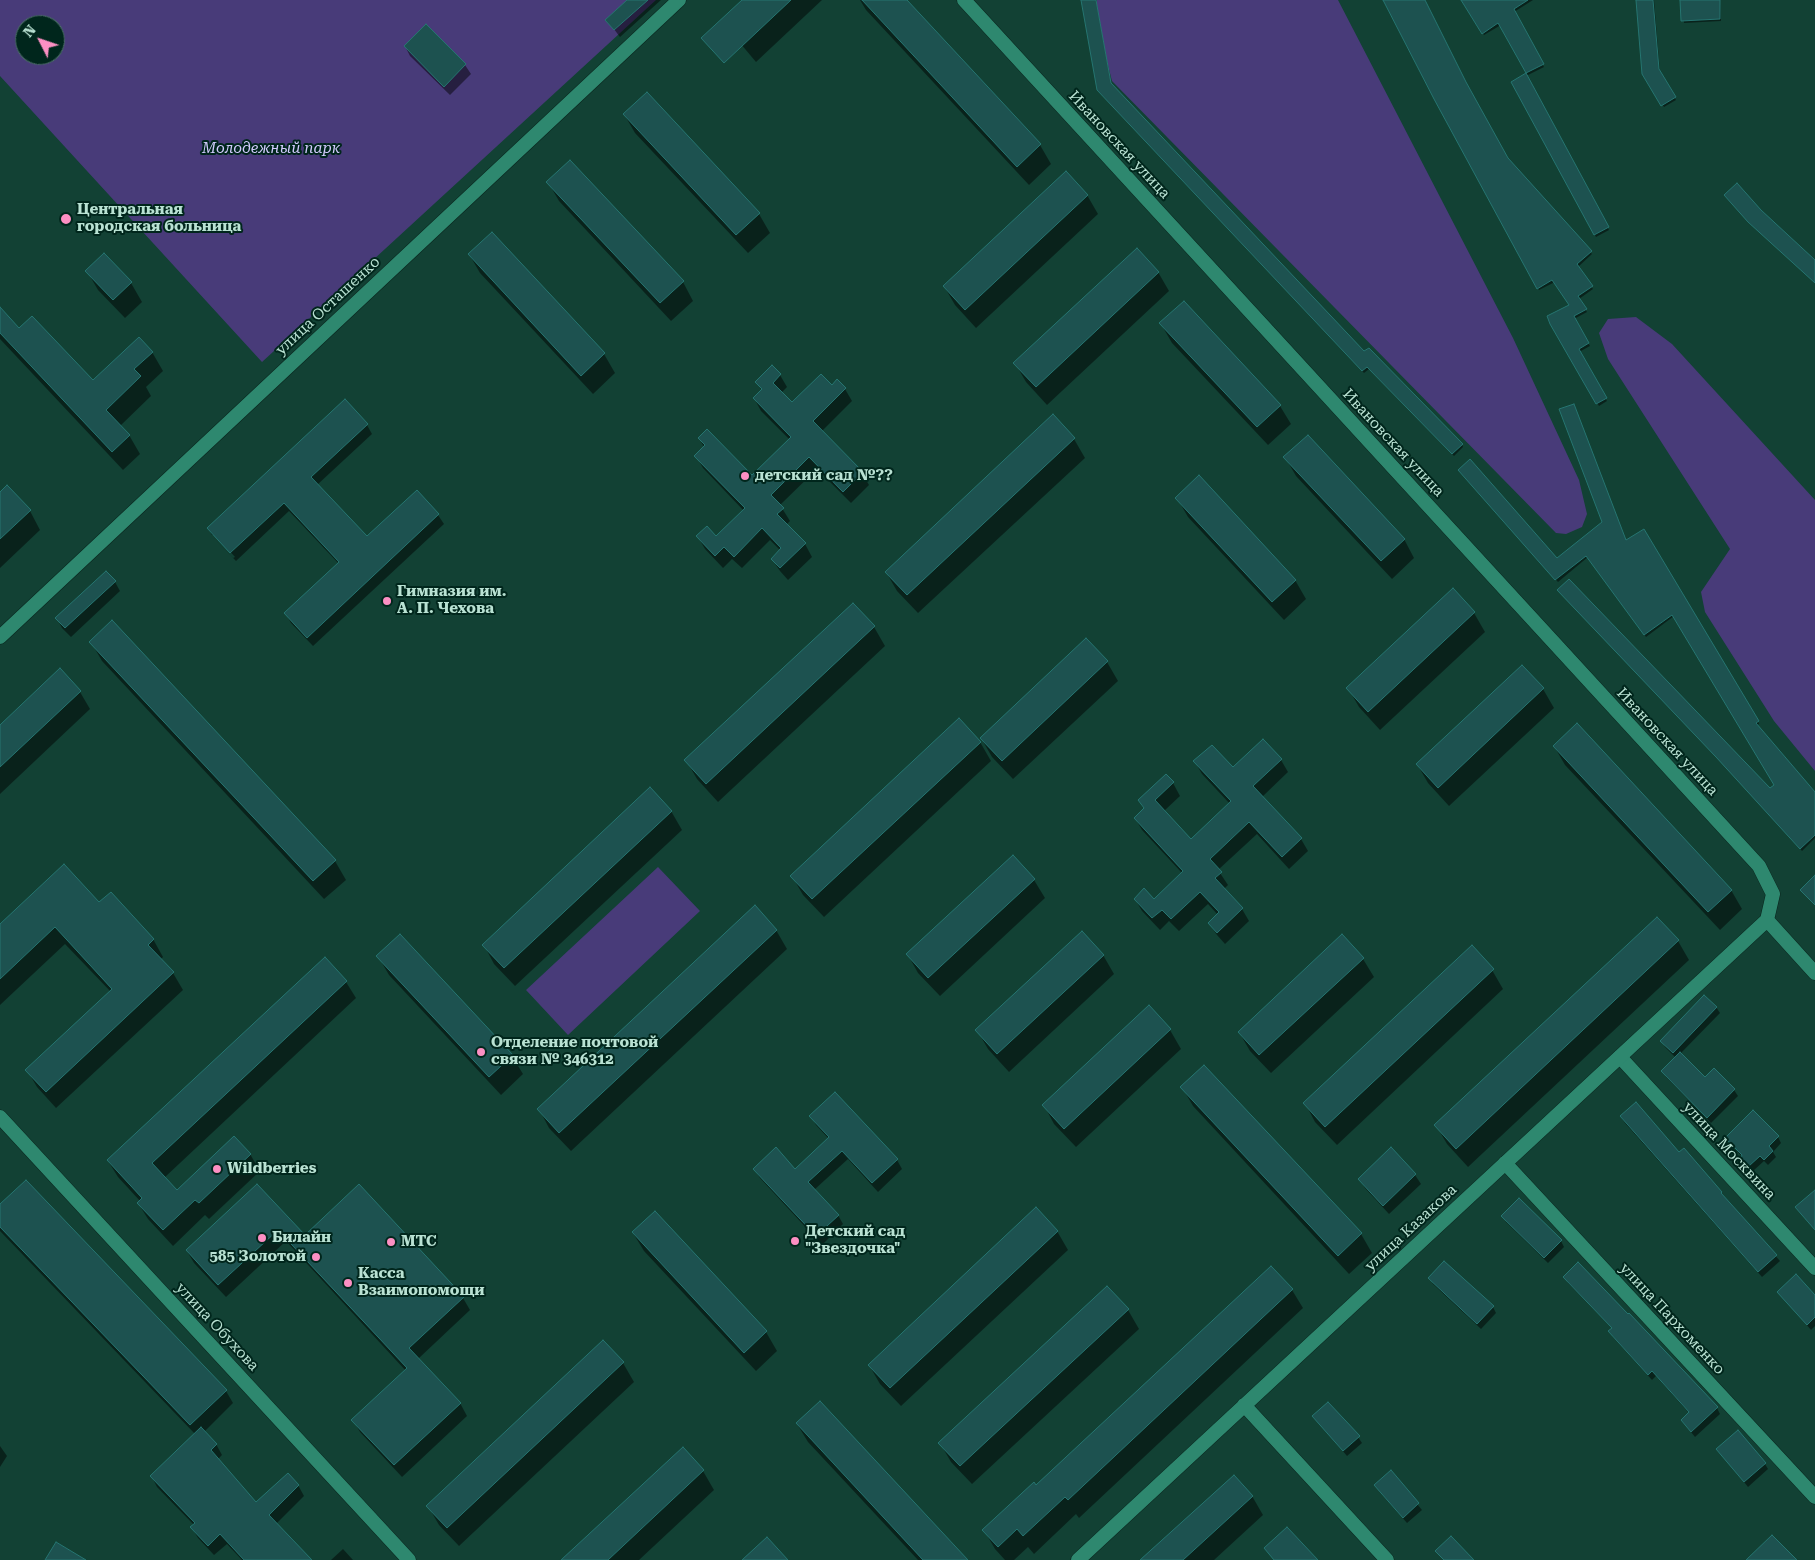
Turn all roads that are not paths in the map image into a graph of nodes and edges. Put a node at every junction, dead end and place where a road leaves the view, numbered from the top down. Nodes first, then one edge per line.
1 (679, 0) edge
2 (964, 0) edge
3 (0, 637) edge
4 (1767, 920) junction
5 (1815, 973) edge
6 (1620, 1057) junction
7 (0, 1117) edge
8 (1505, 1163) junction
9 (1815, 1268) edge
10 (1244, 1405) junction
11 (1815, 1497) edge
12 (409, 1560) edge
13 (1078, 1560) edge
14 (1387, 1560) edge

1 - 3 street, улица Осташенко
2 - 4 street, Ивановская улица
4 - 5 street
4 - 6 street, улица Казакова
6 - 8 street, улица Казакова
6 - 9 street, улица Москвина
7 - 12 street, улица Обухова
8 - 10 street, улица Казакова
8 - 11 street, улица Пархоменко
10 - 13 street, улица Казакова
10 - 14 street

